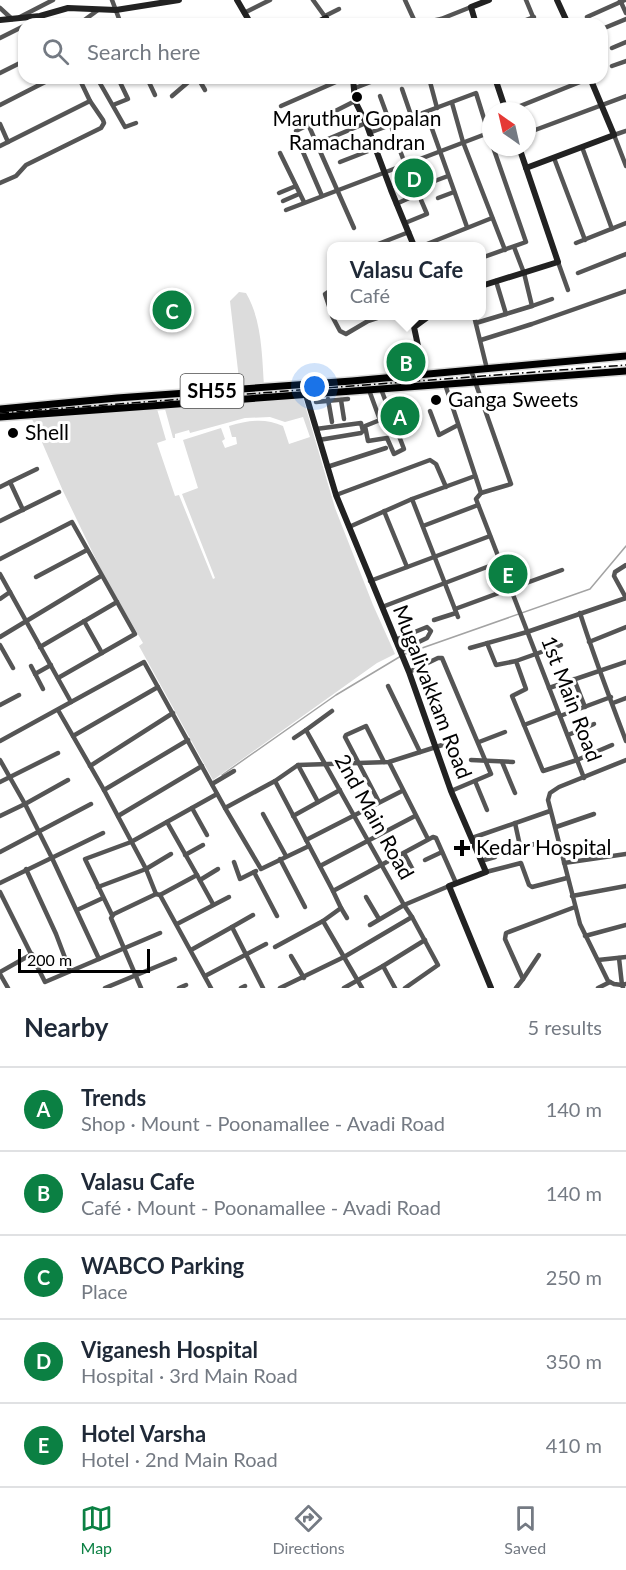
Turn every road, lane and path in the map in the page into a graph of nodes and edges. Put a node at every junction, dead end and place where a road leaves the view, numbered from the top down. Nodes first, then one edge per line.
1 (53, 0) edge
2 (112, 0) edge
3 (179, 0) edge
4 (237, 0) edge
5 (270, 0) edge
6 (313, 0) edge
7 (405, 0) edge
8 (487, 0) edge
9 (526, 0) edge
10 (557, 0) edge
11 (622, 1) edge
12 (471, 7) junction
13 (0, 8) edge
14 (339, 9) dead end
15 (98, 10) junction
16 (116, 10) junction
17 (244, 13) junction
18 (626, 13) edge
19 (40, 16) junction
20 (534, 17) edge
21 (587, 17) dead end
22 (23, 18) edge
23 (37, 18) edge
24 (87, 18) edge
25 (119, 18) edge
26 (247, 18) edge
27 (326, 18) edge
28 (329, 18) edge
29 (414, 18) edge
30 (448, 18) edge
31 (475, 18) edge
32 (565, 18) edge
33 (15, 19) junction
34 (18, 19) edge
35 (626, 19) edge
36 (0, 20) edge
37 (608, 26) edge
38 (18, 29) edge
39 (0, 38) edge
40 (626, 42) edge
41 (612, 48) dead end
42 (626, 61) edge
43 (18, 64) edge
44 (612, 66) dead end
45 (0, 73) edge
46 (42, 84) edge
47 (82, 84) edge
48 (101, 84) edge
49 (121, 84) edge
50 (150, 84) edge
51 (188, 84) edge
52 (200, 84) edge
53 (331, 84) edge
54 (355, 84) edge
55 (366, 84) edge
56 (431, 84) edge
57 (497, 84) edge
58 (575, 84) edge
59 (593, 84) edge
60 (356, 88) junction
61 (402, 89) dead end
62 (205, 90) dead end
63 (155, 95) dead end
64 (172, 96) dead end
65 (380, 96) dead end
66 (626, 96) edge
67 (90, 101) junction
68 (355, 101) junction
69 (504, 102) edge
70 (530, 102) edge
71 (452, 103) junction
72 (0, 105) edge
73 (113, 105) junction
74 (280, 106) dead end
75 (602, 106) junction
76 (437, 108) junction
77 (482, 110) edge
78 (426, 112) junction
79 (412, 118) junction
80 (136, 123) dead end
81 (366, 123) junction
82 (0, 124) edge
83 (308, 124) junction
84 (391, 126) junction
85 (536, 130) edge
86 (296, 131) dead end
87 (626, 131) edge
88 (369, 133) junction
89 (614, 135) junction
90 (482, 136) edge
91 (8, 142) junction
92 (463, 142) junction
93 (316, 144) junction
94 (300, 145) dead end
95 (0, 146) edge
96 (582, 147) junction
97 (376, 148) junction
98 (440, 151) junction
99 (280, 153) dead end
100 (496, 156) edge
101 (522, 156) edge
102 (554, 158) junction
103 (340, 162) dead end
104 (405, 164) junction
105 (626, 164) edge
106 (526, 168) junction
107 (385, 171) junction
108 (448, 176) junction
109 (432, 182) dead end
110 (0, 183) edge
111 (296, 186) junction
112 (336, 189) junction
113 (454, 192) junction
114 (279, 193) dead end
115 (299, 194) junction
116 (418, 194) dead end
117 (322, 196) junction
118 (438, 198) dead end
119 (421, 200) dead end
120 (283, 201) dead end
121 (304, 202) junction
122 (396, 204) junction
123 (286, 210) dead end
124 (492, 218) junction
125 (405, 223) junction
126 (626, 224) edge
127 (466, 227) junction
128 (354, 228) dead end
129 (612, 229) junction
130 (409, 232) junction
131 (585, 240) junction
132 (383, 242) edge
133 (413, 242) edge
134 (431, 242) edge
135 (576, 243) dead end
136 (514, 247) junction
137 (505, 250) junction
138 (626, 254) edge
139 (486, 256) edge
140 (558, 262) junction
141 (524, 273) junction
142 (578, 273) dead end
143 (496, 281) junction
144 (486, 284) edge
145 (568, 290) dead end
146 (626, 291) edge
147 (552, 299) dead end
148 (532, 306) junction
149 (506, 314) junction
150 (335, 320) edge
151 (370, 320) edge
152 (423, 320) edge
153 (475, 320) edge
154 (476, 323) junction
155 (481, 340) junction
156 (626, 356) edge
157 (487, 369) junction
158 (471, 370) junction
159 (626, 371) edge
160 (424, 374) junction
161 (406, 376) junction
162 (474, 381) junction
163 (445, 384) junction
164 (303, 385) junction
165 (406, 387) junction
166 (381, 389) junction
167 (369, 390) junction
168 (168, 394) junction
169 (305, 395) junction
170 (328, 397) junction
171 (348, 399) dead end
172 (341, 400) junction
173 (316, 402) dead end
174 (169, 405) junction
175 (0, 409) edge
176 (430, 411) dead end
177 (0, 417) edge
178 (344, 419) dead end
179 (332, 422) dead end
180 (458, 425) junction
181 (318, 428) junction
182 (321, 440) junction
183 (386, 447) dead end
184 (327, 467) junction
185 (37, 469) dead end
186 (475, 476) junction
187 (10, 482) junction
188 (446, 486) junction
189 (0, 487) edge
190 (59, 492) dead end
191 (481, 494) junction
192 (336, 495) junction
193 (412, 499) junction
194 (478, 505) junction
195 (23, 510) junction
196 (384, 511) junction
197 (0, 520) edge
198 (350, 526) junction
199 (423, 526) junction
200 (490, 536) junction
201 (87, 550) junction
202 (435, 558) junction
203 (0, 559) edge
204 (500, 562) junction
205 (626, 565) edge
206 (407, 567) junction
207 (562, 570) dead end
208 (0, 574) edge
209 (101, 576) junction
210 (36, 577) dead end
211 (370, 580) junction
212 (445, 583) junction
213 (510, 589) junction
214 (10, 592) junction
215 (626, 598) edge
216 (0, 599) edge
217 (117, 602) junction
218 (382, 607) junction
219 (456, 613) junction
220 (580, 613) junction
221 (434, 620) dead end
222 (84, 621) junction
223 (26, 622) junction
224 (626, 627) edge
225 (527, 632) junction
226 (0, 637) edge
227 (395, 640) junction
228 (589, 642) junction
229 (487, 644) junction
230 (0, 645) edge
231 (561, 645) dead end
232 (40, 647) junction
233 (470, 648) dead end
234 (400, 652) junction
235 (102, 653) junction
236 (536, 654) junction
237 (516, 661) junction
238 (626, 662) edge
239 (51, 665) junction
240 (31, 666) dead end
241 (14, 668) dead end
242 (408, 669) junction
243 (598, 670) junction
244 (35, 674) junction
245 (58, 678) junction
246 (574, 679) junction
247 (388, 686) dead end
248 (158, 687) junction
249 (549, 688) junction
250 (43, 689) dead end
251 (19, 695) dead end
252 (626, 698) edge
253 (612, 700) junction
254 (71, 702) junction
255 (0, 705) edge
256 (585, 707) junction
257 (58, 710) junction
258 (332, 711) dead end
259 (173, 713) junction
260 (559, 714) junction
261 (524, 724) junction
262 (594, 724) dead end
263 (306, 730) junction
264 (505, 732) dead end
265 (567, 735) junction
266 (73, 736) junction
267 (294, 738) dead end
268 (626, 739) edge
269 (188, 740) junction
270 (459, 740) dead end
271 (0, 741) edge
272 (478, 742) junction
273 (612, 745) dead end
274 (436, 746) junction
275 (420, 752) junction
276 (58, 753) dead end
277 (0, 760) edge
278 (471, 760) dead end
279 (577, 760) junction
280 (626, 760) edge
281 (486, 761) junction
282 (387, 762) junction
283 (502, 762) junction
284 (513, 762) dead end
285 (358, 763) junction
286 (90, 765) junction
287 (298, 765) junction
288 (327, 765) junction
289 (202, 766) junction
290 (234, 771) dead end
291 (9, 778) junction
292 (584, 778) junction
293 (68, 780) dead end
294 (274, 781) junction
295 (475, 781) junction
296 (0, 782) edge
297 (212, 784) junction
298 (104, 790) junction
299 (340, 790) junction
300 (402, 791) junction
301 (451, 791) junction
302 (515, 793) dead end
303 (217, 795) junction
304 (318, 802) junction
305 (379, 802) junction
306 (25, 804) junction
307 (91, 804) dead end
308 (192, 808) junction
309 (225, 808) junction
310 (487, 810) dead end
311 (550, 812) junction
312 (263, 814) dead end
313 (594, 814) dead end
314 (354, 815) junction
315 (0, 816) edge
316 (118, 816) junction
317 (293, 816) junction
318 (415, 816) junction
319 (167, 822) junction
320 (514, 822) junction
321 (556, 827) junction
322 (39, 831) junction
323 (103, 833) dead end
324 (207, 835) dead end
325 (472, 838) junction
326 (428, 839) junction
327 (306, 840) junction
328 (369, 841) junction
329 (131, 842) junction
330 (538, 843) dead end
331 (203, 845) dead end
332 (309, 846) junction
333 (520, 848) junction
334 (0, 852) edge
335 (442, 852) junction
336 (404, 853) junction
337 (171, 854) dead end
338 (626, 854) edge
339 (186, 855) junction
340 (522, 855) dead end
341 (286, 856) junction
342 (495, 857) dead end
343 (52, 858) junction
344 (280, 859) junction
345 (425, 860) dead end
346 (481, 861) junction
347 (234, 862) dead end
348 (564, 863) junction
349 (320, 866) junction
350 (382, 866) junction
351 (261, 868) junction
352 (26, 869) junction
353 (146, 869) junction
354 (218, 869) dead end
355 (413, 870) dead end
356 (254, 872) junction
357 (486, 872) junction
358 (198, 877) junction
359 (567, 878) junction
360 (0, 883) edge
361 (456, 883) junction
362 (449, 886) junction
363 (626, 886) edge
364 (98, 887) junction
365 (333, 891) junction
366 (0, 892) edge
367 (158, 894) junction
368 (572, 896) junction
369 (229, 897) dead end
370 (366, 897) dead end
371 (103, 898) junction
372 (213, 904) junction
373 (404, 905) junction
374 (304, 907) dead end
375 (575, 907) junction
376 (341, 908) junction
377 (77, 910) junction
378 (112, 915) junction
379 (253, 915) dead end
380 (277, 916) dead end
381 (412, 917) junction
382 (346, 918) dead end
383 (379, 919) junction
384 (323, 921) junction
385 (177, 924) junction
386 (370, 925) dead end
387 (626, 925) edge
388 (232, 927) junction
389 (160, 933) dead end
390 (585, 936) junction
391 (424, 940) junction
392 (266, 944) dead end
393 (275, 947) dead end
394 (124, 949) junction
395 (191, 950) junction
396 (32, 954) junction
397 (247, 955) junction
398 (539, 955) dead end
399 (291, 956) dead end
400 (344, 957) junction
401 (626, 957) edge
402 (619, 958) junction
403 (99, 959) junction
404 (175, 959) dead end
405 (598, 960) junction
406 (382, 966) junction
407 (70, 971) junction
408 (0, 973) edge
409 (135, 975) junction
410 (205, 976) junction
411 (304, 978) junction
412 (523, 979) junction
413 (358, 981) junction
414 (610, 982) junction
415 (186, 985) dead end
416 (490, 986) edge
417 (624, 986) edge
418 (8, 988) edge
419 (105, 988) edge
420 (141, 988) edge
421 (179, 988) edge
422 (211, 988) edge
423 (263, 988) edge
424 (280, 988) edge
425 (344, 988) edge
426 (362, 988) edge
427 (395, 988) edge
428 (405, 988) edge
429 (516, 988) edge
430 (598, 988) edge

1 - 33 street
2 - 16 street
3 - 16 street
4 - 17 street
5 - 17 street
6 - 27 street
7 - 29 street
8 - 12 street
9 - 20 street
10 - 32 street
11 - 18 street
11 - 21 street
12 - 30 street
12 - 31 street
13 - 33 street
14 - 28 street
15 - 16 street
15 - 19 street
15 - 24 street
16 - 25 street
17 - 26 street
19 - 22 street
19 - 23 street
33 - 34 street
33 - 36 street
35 - 37 street
38 - 39 street
40 - 41 street
42 - 44 street
43 - 45 street
46 - 72 street
47 - 67 street
48 - 73 street
49 - 73 street
50 - 63 street
51 - 64 street
52 - 62 street
53 - 74 street
54 - 60 street
55 - 60 street
56 - 76 street
57 - 69 street
58 - 70 street
59 - 75 street
60 - 68 street
61 - 79 street
65 - 84 street
66 - 75 street
67 - 91 street
67 - 110 street
68 - 81 street
68 - 83 street
71 - 76 street
71 - 77 street
71 - 92 street
73 - 80 street
75 - 85 street
75 - 89 street
76 - 78 street
78 - 79 street
78 - 98 street
79 - 84 street
81 - 88 street
81 - 93 street
82 - 91 street
83 - 86 street
83 - 93 street
84 - 88 street
84 - 104 street
87 - 89 street
88 - 97 street
89 - 96 street
89 - 105 street
90 - 92 street
91 - 95 street
92 - 98 street
92 - 124 street
93 - 112 street
94 - 117 street
96 - 102 street
96 - 129 street
97 - 103 street
97 - 107 street
98 - 104 street
98 - 108 street
99 - 111 street
100 - 136 street
101 - 106 street
102 - 106 street
102 - 131 street
104 - 107 street
106 - 140 street
107 - 112 street
107 - 122 street
108 - 109 street
108 - 113 street
111 - 114 street
111 - 115 street
112 - 117 street
112 - 128 street
113 - 118 street
113 - 127 street
115 - 120 street
115 - 121 street
116 - 122 street
117 - 121 street
119 - 125 street
121 - 123 street
122 - 125 street
124 - 127 street
124 - 137 street
125 - 130 street
126 - 129 street
127 - 134 street
129 - 131 street
130 - 132 street
130 - 133 street
131 - 135 street
136 - 137 street
136 - 141 street
137 - 139 street
138 - 142 street
140 - 141 street
140 - 145 street
141 - 143 street
141 - 148 street
143 - 144 street
143 - 149 street
146 - 155 street
147 - 148 street
148 - 149 street
149 - 154 street
150 - 151 street
152 - 160 street
153 - 154 street
154 - 155 street
155 - 157 street
156 - 157 main road, SH55
157 - 158 main road, SH55
158 - 160 main road, SH55
158 - 162 street
159 - 162 main road, SH55
160 - 161 main road, SH55
161 - 164 main road, SH55
161 - 165 main road
162 - 163 main road, SH55
162 - 191 street
163 - 165 main road, SH55
163 - 180 street
164 - 168 main road, SH55
164 - 169 street, Mugalivakkam Road
165 - 166 main road, SH55
166 - 167 main road, SH55
166 - 167 street
167 - 170 main road, SH55
168 - 174 main road
168 - 175 main road, SH55
169 - 170 main road, SH55
169 - 174 main road, SH55
169 - 181 street, Mugalivakkam Road
170 - 172 street
170 - 173 street
170 - 179 street
171 - 172 street
172 - 178 street
174 - 177 main road, SH55
176 - 180 street
180 - 186 street
181 - 182 street, Mugalivakkam Road
181 - 182 street
182 - 184 street, Mugalivakkam Road
183 - 184 street
184 - 192 street, Mugalivakkam Road
185 - 187 street
186 - 188 street
186 - 191 street
187 - 189 street
187 - 195 street
188 - 192 street
188 - 193 street
190 - 195 street
191 - 194 street
192 - 198 street, Mugalivakkam Road
193 - 196 street
193 - 199 street
194 - 199 street
194 - 200 street
195 - 197 street
196 - 198 street
196 - 206 street
198 - 211 street, Mugalivakkam Road
199 - 202 street
200 - 202 street
200 - 204 street
201 - 203 street
201 - 209 street
201 - 210 street
202 - 206 street
202 - 212 street
204 - 212 street
204 - 213 street
205 - 215 street
206 - 211 street
207 - 213 street
208 - 214 street
209 - 217 street
209 - 223 street
211 - 218 street, Mugalivakkam Road
212 - 218 street
212 - 219 street
213 - 219 street
213 - 225 street
214 - 216 street
214 - 223 street
215 - 220 street
217 - 222 street
217 - 235 street
218 - 227 street, Mugalivakkam Road
219 - 221 street
220 - 225 street
220 - 228 street
222 - 232 street
222 - 235 street
223 - 226 street
223 - 232 street
224 - 228 street
225 - 229 street
225 - 236 street, 1st Main Road
227 - 234 street, Mugalivakkam Road
227 - 234 street
228 - 243 street
229 - 233 street
229 - 237 street
230 - 241 street
231 - 236 street
232 - 239 street
234 - 242 street, Mugalivakkam Road
235 - 245 street
236 - 237 street
236 - 249 street, 1st Main Road
237 - 261 street
238 - 243 street
239 - 244 street
239 - 245 street
240 - 244 street
242 - 272 street
242 - 274 street, Mugalivakkam Road
243 - 246 street
243 - 253 street
244 - 250 street
245 - 254 street
246 - 249 street
246 - 256 street
247 - 275 street
248 - 254 street
248 - 259 street
248 - 266 street
249 - 260 street, 1st Main Road
251 - 255 street
252 - 253 street
253 - 256 street
253 - 268 street
254 - 257 street
256 - 260 street
257 - 266 street
257 - 271 street
258 - 263 street
259 - 269 street
259 - 286 street
260 - 261 street
260 - 265 street, 1st Main Road
261 - 279 street
262 - 265 street
263 - 267 street
263 - 288 street, 2nd Main Road
264 - 272 street
265 - 279 street, 1st Main Road
266 - 286 street
269 - 289 street
269 - 298 street
270 - 274 street
272 - 281 street
273 - 279 street
274 - 275 street
274 - 301 street, Mugalivakkam Road
275 - 282 street
276 - 291 street
277 - 291 street
278 - 281 street
279 - 292 street, 1st Main Road
280 - 292 street
281 - 283 street
281 - 295 street
282 - 285 street
282 - 285 street
282 - 300 street
283 - 284 street
283 - 302 street
285 - 288 street
285 - 305 street
286 - 298 street
287 - 288 street
287 - 294 street
287 - 304 street
288 - 299 street, 2nd Main Road
289 - 297 street
289 - 316 street
290 - 297 street
291 - 296 street
291 - 306 street
292 - 311 street
293 - 306 street
294 - 309 street
294 - 317 street
295 - 301 street
295 - 310 street
297 - 303 street
298 - 316 street
299 - 304 street
299 - 314 street, 2nd Main Road
300 - 305 street
300 - 318 street
301 - 325 street, Mugalivakkam Road
303 - 308 street
303 - 309 street
304 - 317 street
305 - 314 street
306 - 315 street
306 - 322 street
307 - 322 street
308 - 319 street
308 - 324 street
309 - 351 street
311 - 320 street
311 - 321 street
312 - 341 street
313 - 321 street
314 - 327 street
314 - 328 street, 2nd Main Road
316 - 329 street
317 - 327 street
318 - 326 street
318 - 328 street
319 - 329 street
319 - 339 street
320 - 325 street
320 - 333 street
321 - 348 street
322 - 334 street
322 - 343 street
323 - 343 street
325 - 346 street, Mugalivakkam Road
326 - 335 street
326 - 336 street
327 - 332 street
328 - 349 street
328 - 350 street, 2nd Main Road
329 - 353 street
329 - 364 street
330 - 333 street
331 - 339 street
332 - 341 street
332 - 349 street
333 - 340 street
335 - 345 street
335 - 361 street
336 - 350 street
336 - 355 street
337 - 353 street
338 - 348 street
339 - 358 street
341 - 344 street
342 - 346 street
343 - 352 street
343 - 377 street
344 - 351 street
344 - 374 street
346 - 357 street, Mugalivakkam Road
347 - 356 street
348 - 359 street
349 - 365 street
350 - 365 street
350 - 373 street, 2nd Main Road
351 - 356 street
352 - 360 street
352 - 407 street
353 - 364 street
353 - 367 street
354 - 358 street
356 - 380 street
357 - 359 street
357 - 361 street
358 - 367 street
358 - 372 street
359 - 368 street
361 - 362 street
362 - 373 street, 2nd Main Road
362 - 416 street
363 - 368 street
364 - 371 street
365 - 376 street
366 - 396 street
367 - 378 street
367 - 385 street
368 - 375 street
369 - 372 street
370 - 383 street
371 - 377 street
371 - 378 street
372 - 385 street
373 - 381 street
373 - 383 street
375 - 390 street
375 - 412 street
376 - 382 street
376 - 384 street
377 - 403 street
378 - 394 street
379 - 388 street
381 - 391 street
381 - 400 street
383 - 386 street
384 - 393 street
384 - 400 street
385 - 395 street
387 - 390 street
388 - 395 street
388 - 397 street
389 - 394 street
390 - 405 street
391 - 406 street
391 - 428 street
392 - 397 street
394 - 403 street
394 - 409 street
395 - 410 street
396 - 407 street
396 - 408 street
397 - 410 street
397 - 423 street
398 - 412 street
399 - 411 street
400 - 411 street
400 - 413 street
401 - 402 street
402 - 405 street
402 - 417 street
403 - 407 street
404 - 409 street
405 - 414 street
406 - 413 street
406 - 427 street
408 - 418 street
409 - 419 street
409 - 420 street
410 - 422 street
411 - 424 street
412 - 429 street
413 - 425 street
413 - 426 street
414 - 417 street
414 - 430 street
415 - 421 street

